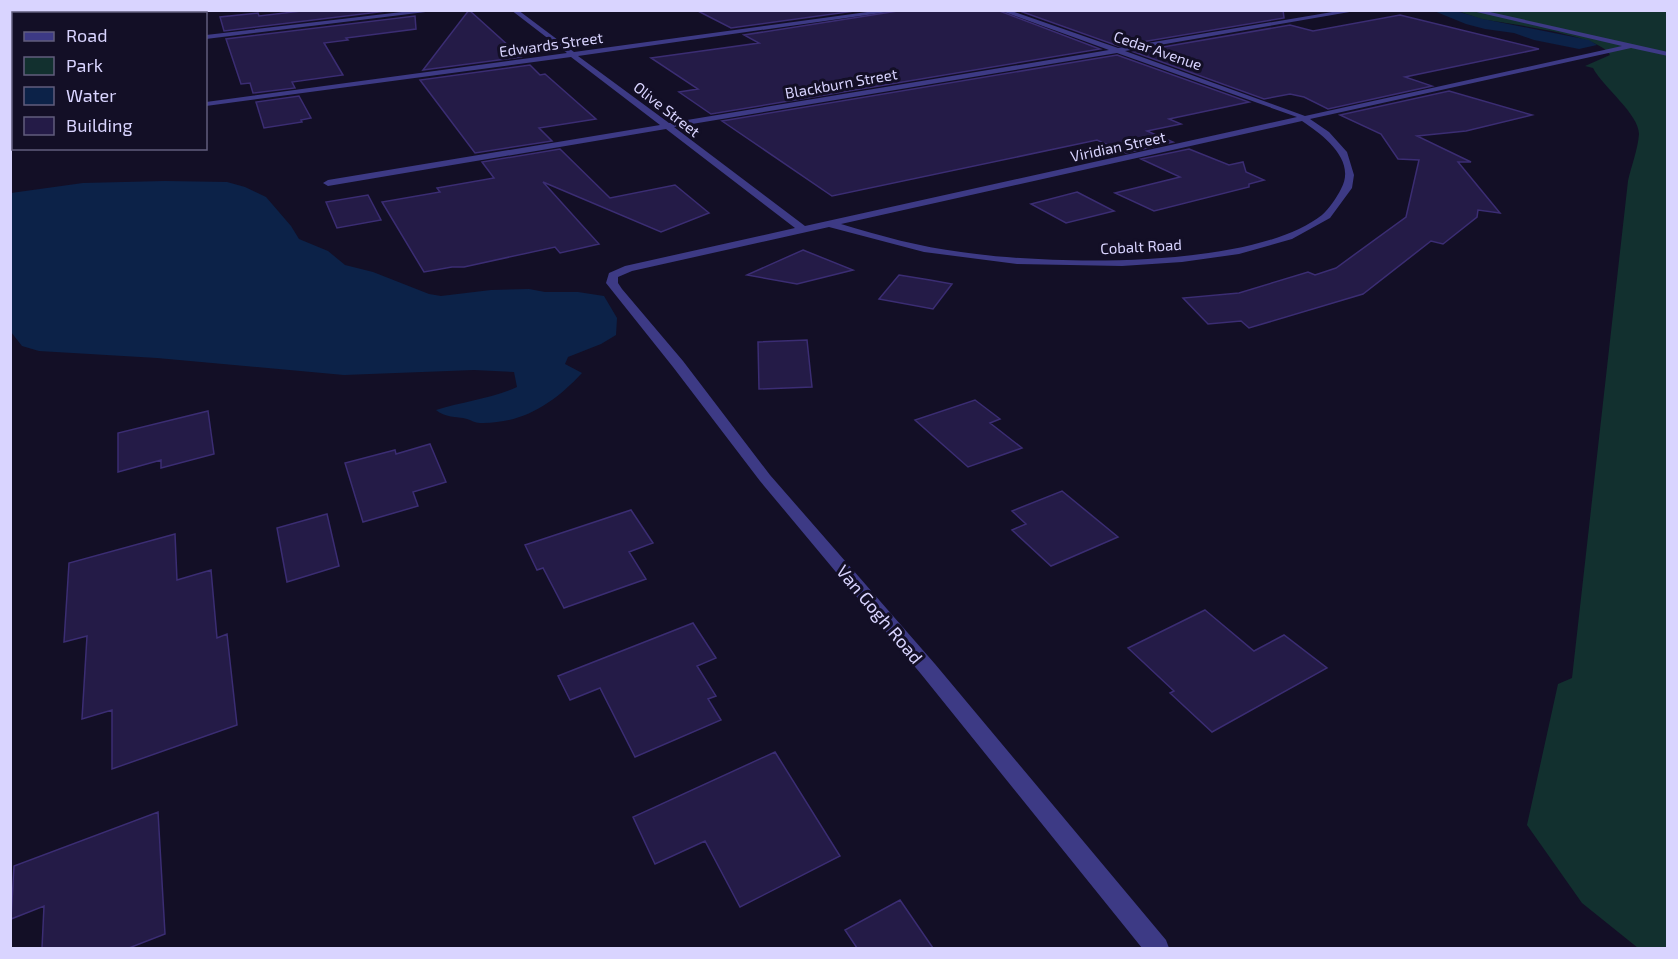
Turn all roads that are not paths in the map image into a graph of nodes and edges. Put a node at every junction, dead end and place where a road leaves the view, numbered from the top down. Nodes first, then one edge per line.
1 (439, 10) edge
2 (514, 10) edge
3 (899, 10) edge
4 (1002, 10) edge
5 (1358, 10) edge
6 (1471, 10) edge
7 (207, 37) edge
8 (1629, 46) junction
9 (1117, 50) junction
10 (574, 54) junction
11 (1668, 54) edge
12 (207, 104) edge
13 (1304, 119) junction
14 (666, 126) junction
15 (328, 183) dead end
16 (829, 224) junction
17 (803, 229) junction
18 (613, 275) joint
19 (1157, 948) edge

1 - 7 street
2 - 10 street, Olive Street
3 - 10 street, Edwards Street
4 - 9 street, Cedar Avenue
5 - 9 street, Blackburn Street
6 - 8 street
8 - 11 street
8 - 13 street, Viridian Street
9 - 13 street, Cedar Avenue
9 - 14 street, Blackburn Street
10 - 12 street, Edwards Street
10 - 14 street, Olive Street
13 - 16 street, Viridian Street
13 - 16 street, Cobalt Road
14 - 15 street, Blackburn Street
14 - 17 street, Olive Street
16 - 17 street, Viridian Street
17 - 18 street, Viridian Street
18 - 19 street, Van Gogh Road

